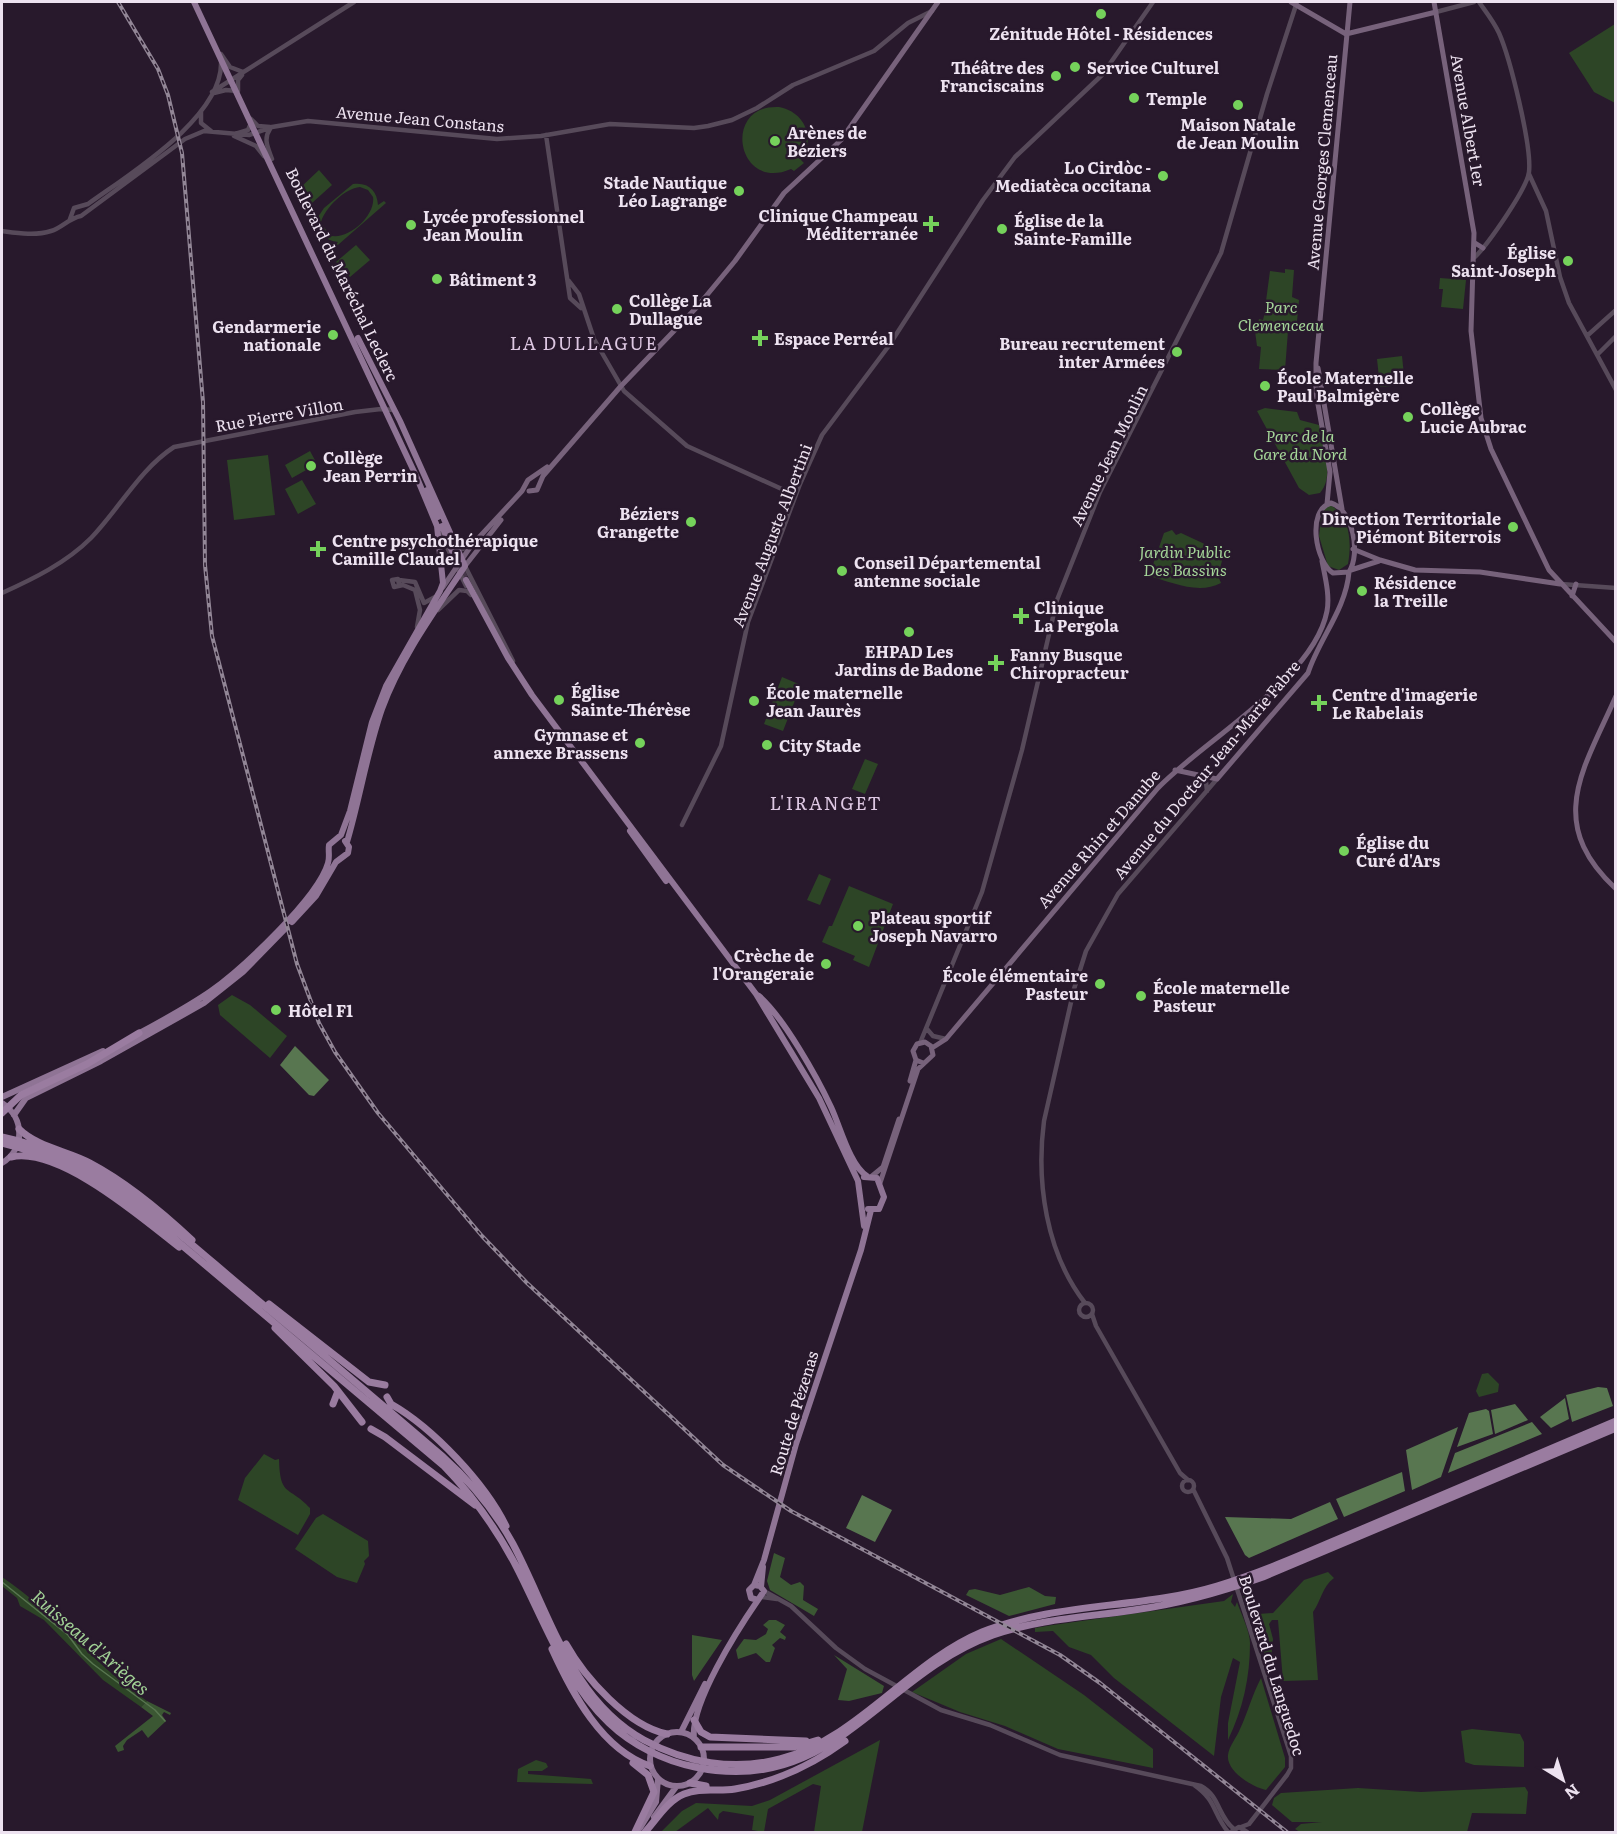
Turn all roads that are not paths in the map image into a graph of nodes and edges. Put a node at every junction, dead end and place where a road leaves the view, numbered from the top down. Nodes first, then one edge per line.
1 (194, 2) edge
2 (354, 2) edge
3 (938, 2) edge
4 (1154, 2) edge
5 (1295, 2) edge
6 (1350, 2) edge
7 (1434, 2) edge
8 (1474, 2) edge
9 (1479, 2) edge
10 (932, 11) junction
11 (1436, 12) junction
12 (1346, 33) junction
13 (220, 52) junction
14 (246, 71) junction
15 (232, 79) junction
16 (238, 91) junction
17 (211, 94) junction
18 (201, 109) junction
19 (251, 119) junction
20 (272, 127) junction
21 (214, 132) junction
22 (257, 133) junction
23 (232, 135) junction
24 (546, 135) junction
25 (271, 162) junction
26 (1529, 174) junction
27 (81, 210) junction
28 (74, 215) junction
29 (2, 231) edge
30 (1474, 243) junction
31 (1483, 248) junction
32 (1475, 257) junction
33 (573, 292) junction
34 (577, 300) junction
35 (1616, 310) edge
36 (1588, 335) junction
37 (1616, 336) edge
38 (1598, 354) junction
39 (1317, 360) junction
40 (621, 386) junction
41 (1616, 390) edge
42 (380, 396) junction
43 (373, 410) junction
44 (387, 410) junction
45 (394, 410) junction
46 (392, 421) junction
47 (409, 442) junction
48 (404, 449) junction
49 (537, 481) junction
50 (423, 482) junction
51 (527, 488) junction
52 (795, 495) junction
53 (1327, 504) junction
54 (1342, 509) junction
55 (492, 524) junction
56 (437, 526) junction
57 (456, 546) junction
58 (1353, 549) junction
59 (454, 556) tunnel mouth
60 (1380, 560) junction
61 (1322, 561) junction
62 (464, 563) junction
63 (458, 571) junction
64 (1350, 571) junction
65 (1551, 573) junction
66 (466, 580) tunnel mouth
67 (1539, 581) junction
68 (1552, 583) junction
69 (1560, 584) junction
70 (1576, 584) junction
71 (1616, 588) edge
72 (440, 592) junction
73 (2, 593) edge
74 (471, 595) junction
75 (1572, 596) junction
76 (434, 614) junction
77 (413, 635) junction
78 (1616, 642) edge
79 (523, 682) junction
80 (1616, 696) edge
81 (1186, 762) junction
82 (1175, 770) junction
83 (1194, 775) junction
84 (1201, 777) junction
85 (1217, 780) junction
86 (1207, 791) junction
87 (682, 825) dead end
88 (629, 827) junction
89 (338, 838) junction
90 (347, 842) junction
91 (329, 852) junction
92 (341, 858) junction
93 (1616, 889) edge
94 (312, 896) junction
95 (686, 903) junction
96 (278, 932) junction
97 (756, 994) junction
98 (927, 1029) junction
99 (140, 1033) junction
100 (946, 1039) junction
101 (920, 1043) junction
102 (930, 1046) junction
103 (796, 1057) junction
104 (916, 1060) junction
105 (923, 1063) junction
106 (816, 1079) junction
107 (2, 1098) edge
108 (819, 1098) junction
109 (2, 1103) edge
110 (833, 1111) junction
111 (2, 1113) edge
112 (13, 1114) junction
113 (19, 1132) junction
114 (2, 1137) edge
115 (2, 1143) edge
116 (13, 1153) junction
117 (2, 1164) edge
118 (869, 1176) junction
119 (858, 1181) junction
120 (880, 1183) junction
121 (862, 1205) junction
122 (872, 1210) junction
123 (219, 1268) junction
124 (210, 1270) junction
125 (852, 1276) junction
126 (237, 1282) junction
127 (1077, 1293) junction
128 (1086, 1303) junction
129 (1080, 1307) junction
130 (1092, 1314) junction
131 (1086, 1317) junction
132 (273, 1321) junction
133 (1096, 1326) junction
134 (385, 1385) dead end
135 (338, 1391) junction
136 (368, 1396) junction
137 (387, 1397) dead end
138 (333, 1404) dead end
139 (386, 1412) junction
140 (1616, 1421) edge
141 (362, 1422) dead end
142 (1616, 1428) edge
143 (371, 1429) dead end
144 (1180, 1473) junction
145 (1188, 1480) junction
146 (1182, 1484) junction
147 (1194, 1489) junction
148 (1187, 1492) junction
149 (1200, 1506) junction
150 (494, 1528) junction
151 (764, 1560) junction
152 (531, 1583) junction
153 (754, 1585) junction
154 (761, 1594) junction
155 (750, 1597) junction
156 (544, 1611) junction
157 (746, 1616) junction
158 (541, 1618) junction
159 (721, 1662) junction
160 (906, 1682) junction
161 (891, 1694) junction
162 (878, 1709) junction
163 (694, 1720) junction
164 (844, 1728) junction
165 (681, 1732) junction
166 (667, 1734) junction
167 (694, 1738) junction
168 (817, 1740) junction
169 (638, 1741) junction
170 (612, 1743) junction
171 (701, 1747) junction
172 (650, 1766) junction
173 (725, 1768) junction
174 (658, 1779) junction
175 (690, 1783) junction
176 (756, 1784) junction
177 (677, 1786) junction
178 (1250, 1823) junction
179 (1241, 1827) junction
180 (1231, 1831) edge
181 (1247, 1832) edge
182 (636, 1833) edge
183 (644, 1833) edge

1 - 13 main road
2 - 14 street
3 - 10 main road
4 - 52 street, Avenue Auguste Albertini
5 - 12 main road
5 - 98 street, Avenue Jean Moulin
6 - 12 main road, Avenue Georges Clemenceau
7 - 11 main road, Avenue Albert 1er
8 - 11 street
9 - 26 street
10 - 24 street, Avenue Jean Constans
10 - 40 main road
11 - 12 main road
11 - 30 main road, Avenue Albert 1er
12 - 39 main road, Avenue Georges Clemenceau
13 - 14 street
13 - 15 main road
13 - 17 street
14 - 15 street
14 - 16 street
15 - 16 main road
15 - 17 street
16 - 17 street
16 - 19 main road
17 - 18 street
18 - 21 street
18 - 27 street
19 - 20 street
19 - 22 main road, Boulevard du Maréchal Leclerc
19 - 23 street
20 - 22 street, Avenue Jean Constans
20 - 24 street, Avenue Jean Constans
20 - 25 street
21 - 23 street
21 - 27 street
22 - 23 street, Avenue Jean Constans
22 - 25 main road, Boulevard du Maréchal Leclerc
23 - 25 street
24 - 33 street
25 - 42 main road, Boulevard du Maréchal Leclerc
25 - 45 main road, Boulevard du Maréchal Leclerc
26 - 31 street
26 - 36 street
27 - 28 street
27 - 28 street
28 - 29 street
30 - 31 main road
30 - 32 main road, Avenue Albert 1er
31 - 32 street
32 - 65 main road, Avenue Albert 1er
33 - 34 street
33 - 34 street
34 - 40 street
35 - 36 street
36 - 38 street
37 - 38 street
38 - 41 street
39 - 53 main road, Avenue Georges Clemenceau
39 - 54 main road, Avenue Georges Clemenceau
40 - 49 main road
40 - 52 street
42 - 43 street
42 - 44 main road, Boulevard du Maréchal Leclerc
43 - 44 street, Rue Pierre Villon
43 - 46 street
43 - 73 street, Rue Pierre Villon
44 - 45 street, Rue Pierre Villon
44 - 46 main road, Boulevard du Maréchal Leclerc
45 - 47 main road, Boulevard du Maréchal Leclerc
46 - 48 main road, Boulevard du Maréchal Leclerc
47 - 50 main road, Boulevard du Maréchal Leclerc
47 - 57 main road, Boulevard du Maréchal Leclerc
48 - 50 main road, Boulevard du Maréchal Leclerc
48 - 56 main road, Boulevard du Maréchal Leclerc
49 - 51 main road
49 - 51 main road
50 - 59 main road, Boulevard du Maréchal Leclerc
51 - 55 main road
51 - 62 main road
52 - 87 street, Avenue Auguste Albertini
53 - 54 main road
53 - 61 main road, Avenue Georges Clemenceau
54 - 58 main road, Avenue Georges Clemenceau
55 - 57 street
55 - 62 main road
56 - 63 street, Boulevard du Maréchal Leclerc
56 - 72 main road, Boulevard du Maréchal Leclerc
57 - 62 main road, Boulevard du Maréchal Leclerc
58 - 60 main road
58 - 64 main road, Avenue du Docteur Jean-Marie Fabre
60 - 64 main road
60 - 67 main road
61 - 64 main road
61 - 81 main road, Avenue Rhin et Danube
62 - 63 main road
62 - 79 street
63 - 72 main road
63 - 74 street, Boulevard du Maréchal Leclerc
63 - 76 main road
64 - 85 main road, Avenue du Docteur Jean-Marie Fabre
65 - 67 main road
65 - 68 main road
65 - 69 main road, Avenue Albert 1er
66 - 79 main road
67 - 68 main road
68 - 69 main road
69 - 70 street
69 - 75 main road, Avenue Albert 1er
70 - 71 street
70 - 75 main road
72 - 77 main road
72 - 77 street
74 - 76 street
74 - 79 street, Boulevard du Maréchal Leclerc
75 - 78 main road, Avenue Albert 1er
76 - 90 main road
77 - 89 main road
79 - 88 main road
80 - 93 main road
81 - 82 main road, Avenue Rhin et Danube
81 - 83 main road
82 - 83 main road
82 - 100 main road, Avenue Rhin et Danube
83 - 84 main road
84 - 85 main road
84 - 86 street
85 - 86 street, Avenue du Docteur Jean-Marie Fabre
86 - 127 street, Avenue du Docteur Jean-Marie Fabre
88 - 95 main road
88 - 95 main road
89 - 90 main road
89 - 91 main road
90 - 92 main road
91 - 92 main road
91 - 94 main road
92 - 94 main road
94 - 96 main road
95 - 97 main road
96 - 99 main road
96 - 112 main road
97 - 103 main road
97 - 106 main road
98 - 100 street
98 - 101 street, Avenue Jean Moulin
98 - 102 street, Avenue Jean Moulin
99 - 107 main road
99 - 111 highway
100 - 102 main road, Avenue Rhin et Danube
101 - 102 main road
101 - 104 main road
102 - 105 main road
103 - 106 main road
103 - 108 main road
104 - 105 main road
104 - 118 main road
105 - 120 main road
106 - 110 main road
108 - 110 main road
108 - 119 main road
109 - 112 main road
110 - 118 main road
112 - 113 main road
113 - 116 main road
113 - 123 highway
114 - 123 highway
115 - 132 highway
116 - 117 main road
116 - 124 highway
118 - 119 main road
118 - 120 main road
119 - 121 main road
120 - 122 main road
121 - 122 main road
121 - 125 main road
122 - 125 main road
123 - 126 highway
124 - 132 highway
124 - 135 highway
125 - 151 main road, Route de Pézenas
126 - 134 highway
126 - 136 highway
127 - 128 street
127 - 129 street
128 - 129 street
128 - 130 street
129 - 131 street
130 - 131 street
130 - 133 street
131 - 133 street
132 - 136 highway
133 - 144 street
135 - 138 highway
135 - 141 highway
136 - 139 highway
137 - 152 highway
139 - 150 highway
139 - 152 highway
140 - 160 highway
142 - 160 highway
143 - 150 highway
144 - 145 street
144 - 146 street
145 - 146 street
145 - 147 street, Boulevard du Languedoc
146 - 148 street, Boulevard du Languedoc
147 - 148 street
147 - 149 street, Boulevard du Languedoc
148 - 149 street, Boulevard du Languedoc
149 - 178 street, Boulevard du Languedoc
150 - 158 highway
151 - 153 main road, Route de Pézenas
151 - 154 main road, Route de Pézenas
152 - 156 highway
153 - 154 main road
153 - 155 main road, Route de Pézenas
154 - 155 main road
154 - 157 main road
154 - 180 street
155 - 157 main road
156 - 166 highway
156 - 169 highway
157 - 159 main road
158 - 169 highway
158 - 170 highway
159 - 163 main road
159 - 165 main road
160 - 161 highway
161 - 162 highway
161 - 164 highway
162 - 173 highway
162 - 176 highway
163 - 167 main road
163 - 168 highway
164 - 168 highway
164 - 173 highway
165 - 166 main road
165 - 167 main road
166 - 172 main road
167 - 171 main road
168 - 171 highway
169 - 173 highway
170 - 172 highway
170 - 182 highway
171 - 175 main road
172 - 174 main road
174 - 177 main road
174 - 182 main road
175 - 176 highway
175 - 177 main road
176 - 183 highway
177 - 183 main road
178 - 179 street
178 - 181 street, Boulevard du Languedoc
179 - 180 street
179 - 181 street

